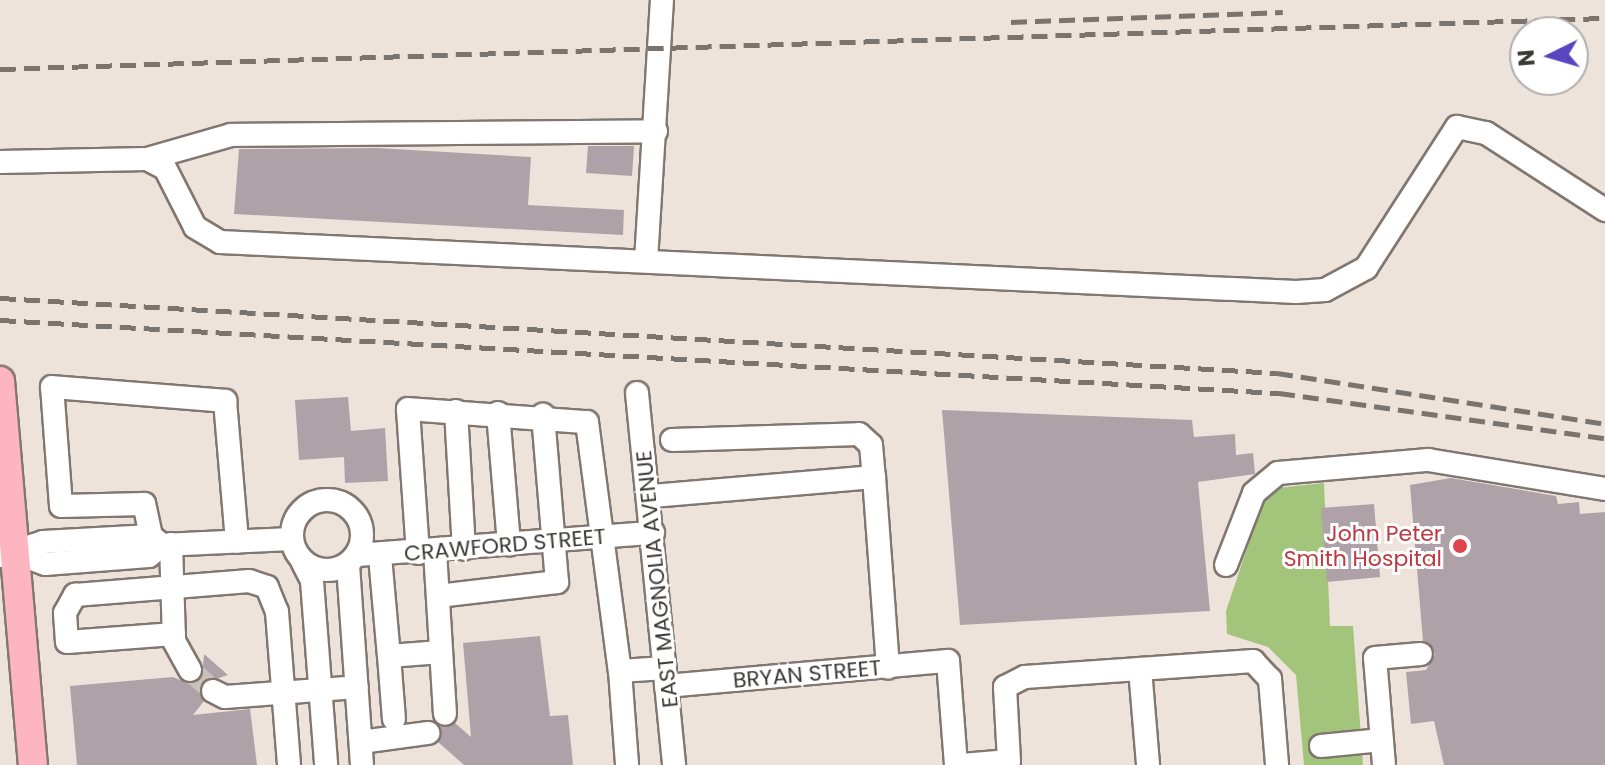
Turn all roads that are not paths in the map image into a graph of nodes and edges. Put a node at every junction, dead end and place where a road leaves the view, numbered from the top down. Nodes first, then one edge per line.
1 (662, 0) edge
2 (656, 131) junction
3 (147, 159) junction
4 (0, 162) edge
5 (1605, 210) edge
6 (646, 261) junction
7 (0, 381) edge
8 (637, 393) dead end
9 (456, 411) junction
10 (498, 413) junction
11 (543, 415) junction
12 (672, 440) dead end
13 (874, 477) junction
14 (1605, 489) edge
15 (652, 496) junction
16 (653, 533) junction
17 (606, 537) junction
18 (291, 539) junction
19 (237, 541) junction
20 (162, 542) junction
21 (552, 542) junction
22 (509, 545) junction
23 (464, 549) junction
24 (427, 552) junction
25 (9, 555) edge
26 (380, 556) junction
27 (352, 560) junction
28 (302, 561) junction
29 (1226, 565) dead end
30 (173, 587) junction
31 (438, 596) junction
32 (174, 634) junction
33 (441, 652) junction
34 (1421, 654) dead end
35 (389, 656) junction
36 (888, 667) junction
37 (1140, 669) junction
38 (190, 670) tunnel mouth
39 (620, 671) junction
40 (665, 677) junction
41 (357, 687) junction
42 (213, 691) tunnel mouth
43 (320, 691) junction
44 (285, 693) junction
45 (445, 714) dead end
46 (394, 719) dead end
47 (428, 733) dead end
48 (1382, 740) junction
49 (361, 742) junction
50 (1321, 746) dead end
51 (1010, 763) edge
52 (33, 765) edge
53 (289, 765) edge
54 (326, 765) edge
55 (362, 765) edge
56 (627, 765) edge
57 (674, 765) edge
58 (956, 765) edge
59 (962, 765) edge
60 (1148, 765) edge
61 (1277, 765) edge
62 (1384, 765) edge

1 - 2 street
2 - 3 street
2 - 6 street
3 - 4 street
3 - 6 street
5 - 6 street
7 - 25 main road
8 - 15 street, EAST MAGNOLIA AVENUE
9 - 10 street
9 - 23 street
9 - 24 street
10 - 11 street
10 - 22 street
11 - 17 street
11 - 21 street
12 - 13 street
13 - 15 street
13 - 36 street
14 - 29 street
15 - 16 street, EAST MAGNOLIA AVENUE
16 - 17 street, CRAWFORD STREET
16 - 40 street, EAST MAGNOLIA AVENUE
17 - 21 street, CRAWFORD STREET
17 - 39 street
18 - 19 street
18 - 27 street
18 - 28 street
19 - 20 street
19 - 20 street
20 - 25 street
20 - 30 street
21 - 22 street, CRAWFORD STREET
21 - 31 street
22 - 23 street, CRAWFORD STREET
23 - 24 street, CRAWFORD STREET
24 - 26 street, CRAWFORD STREET
24 - 31 street
25 - 52 main road
26 - 27 street, CRAWFORD STREET
26 - 35 street
27 - 28 street
27 - 41 street
28 - 43 street
30 - 32 street
30 - 32 street
30 - 44 street
31 - 33 street
32 - 38 street
33 - 35 street
33 - 45 street
34 - 48 street
35 - 46 street
36 - 40 street, BRYAN STREET
36 - 58 street, BRYAN STREET
37 - 51 street
37 - 60 street
37 - 61 street
39 - 40 street, BRYAN STREET
39 - 56 street
40 - 57 street, EAST MAGNOLIA AVENUE
41 - 43 street
41 - 49 street
42 - 44 street
43 - 44 street
43 - 54 street
44 - 53 street
47 - 49 street
48 - 50 street
48 - 62 street
49 - 55 street
51 - 59 street

